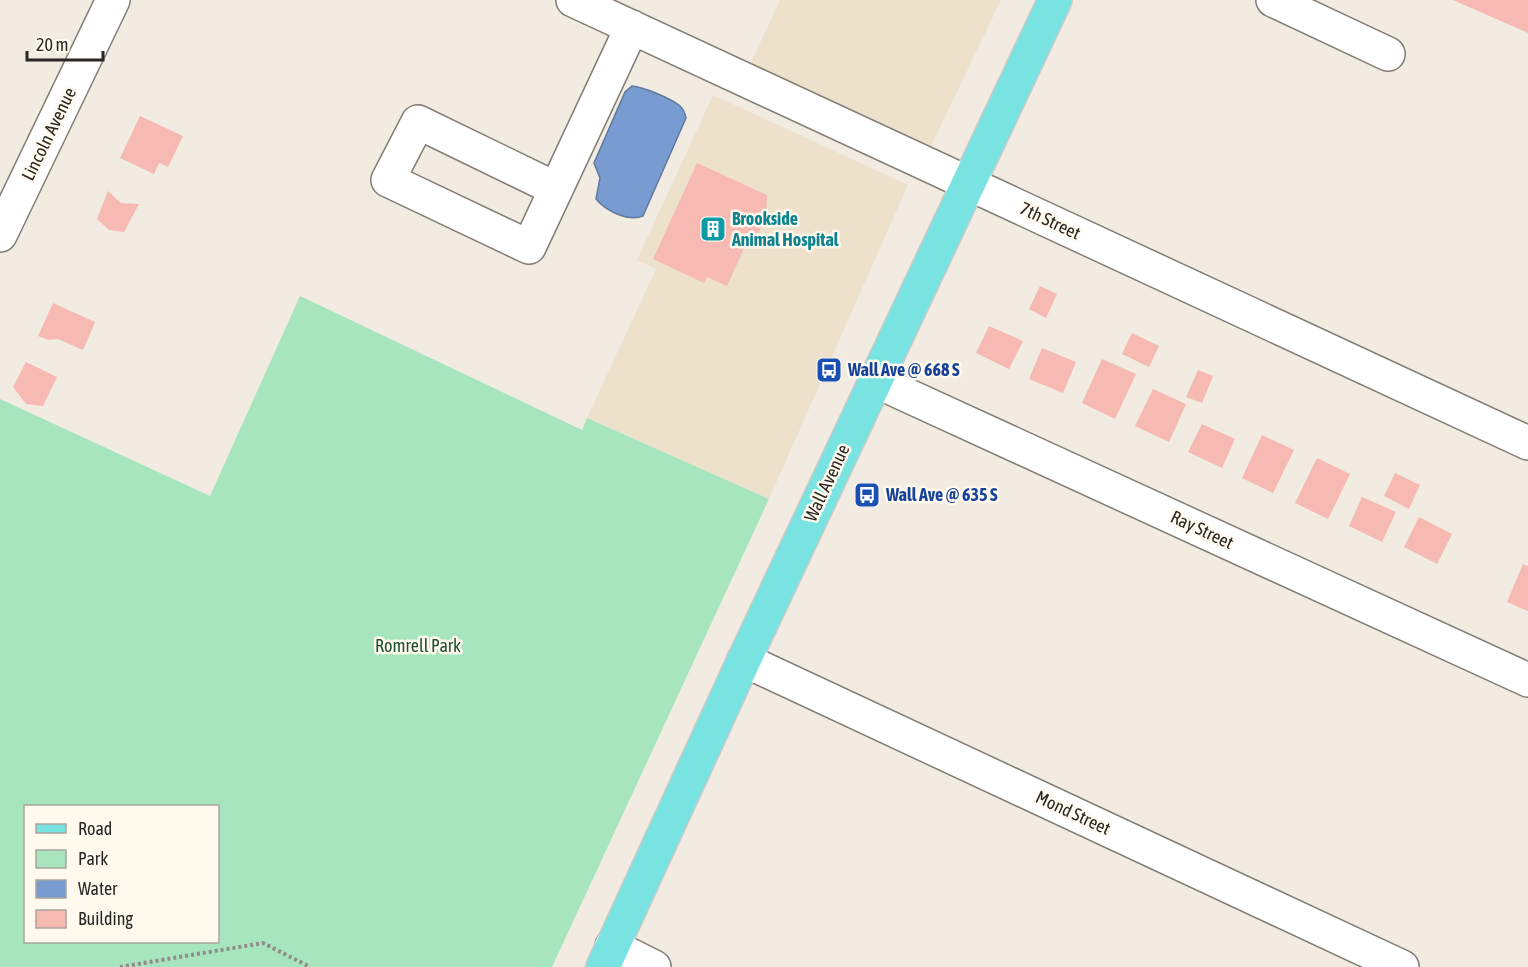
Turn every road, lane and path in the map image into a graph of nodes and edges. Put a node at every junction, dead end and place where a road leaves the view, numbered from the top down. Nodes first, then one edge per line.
1 (113, 0) edge
2 (573, 0) edge
3 (1055, 0) edge
4 (1273, 0) edge
5 (632, 27) junction
6 (1388, 54) dead end
7 (968, 183) junction
8 (556, 189) junction
9 (0, 235) edge
10 (876, 381) junction
11 (1528, 443) edge
12 (744, 660) junction
13 (1528, 680) edge
14 (607, 956) edge
15 (120, 967) edge
16 (310, 967) edge
17 (654, 967) edge
18 (1402, 967) edge

1 - 9 street, Lincoln Avenue
2 - 5 street, 7th Street
3 - 7 main road, Wall Avenue
4 - 6 street
5 - 7 street, 7th Street
5 - 8 street
7 - 10 main road, Wall Avenue
7 - 11 street, 7th Street
8 - 8 street
10 - 12 main road, Wall Avenue
10 - 13 street, Ray Street
12 - 14 main road, Wall Avenue
12 - 18 street, Mond Street
14 - 17 street
15 - 16 path

